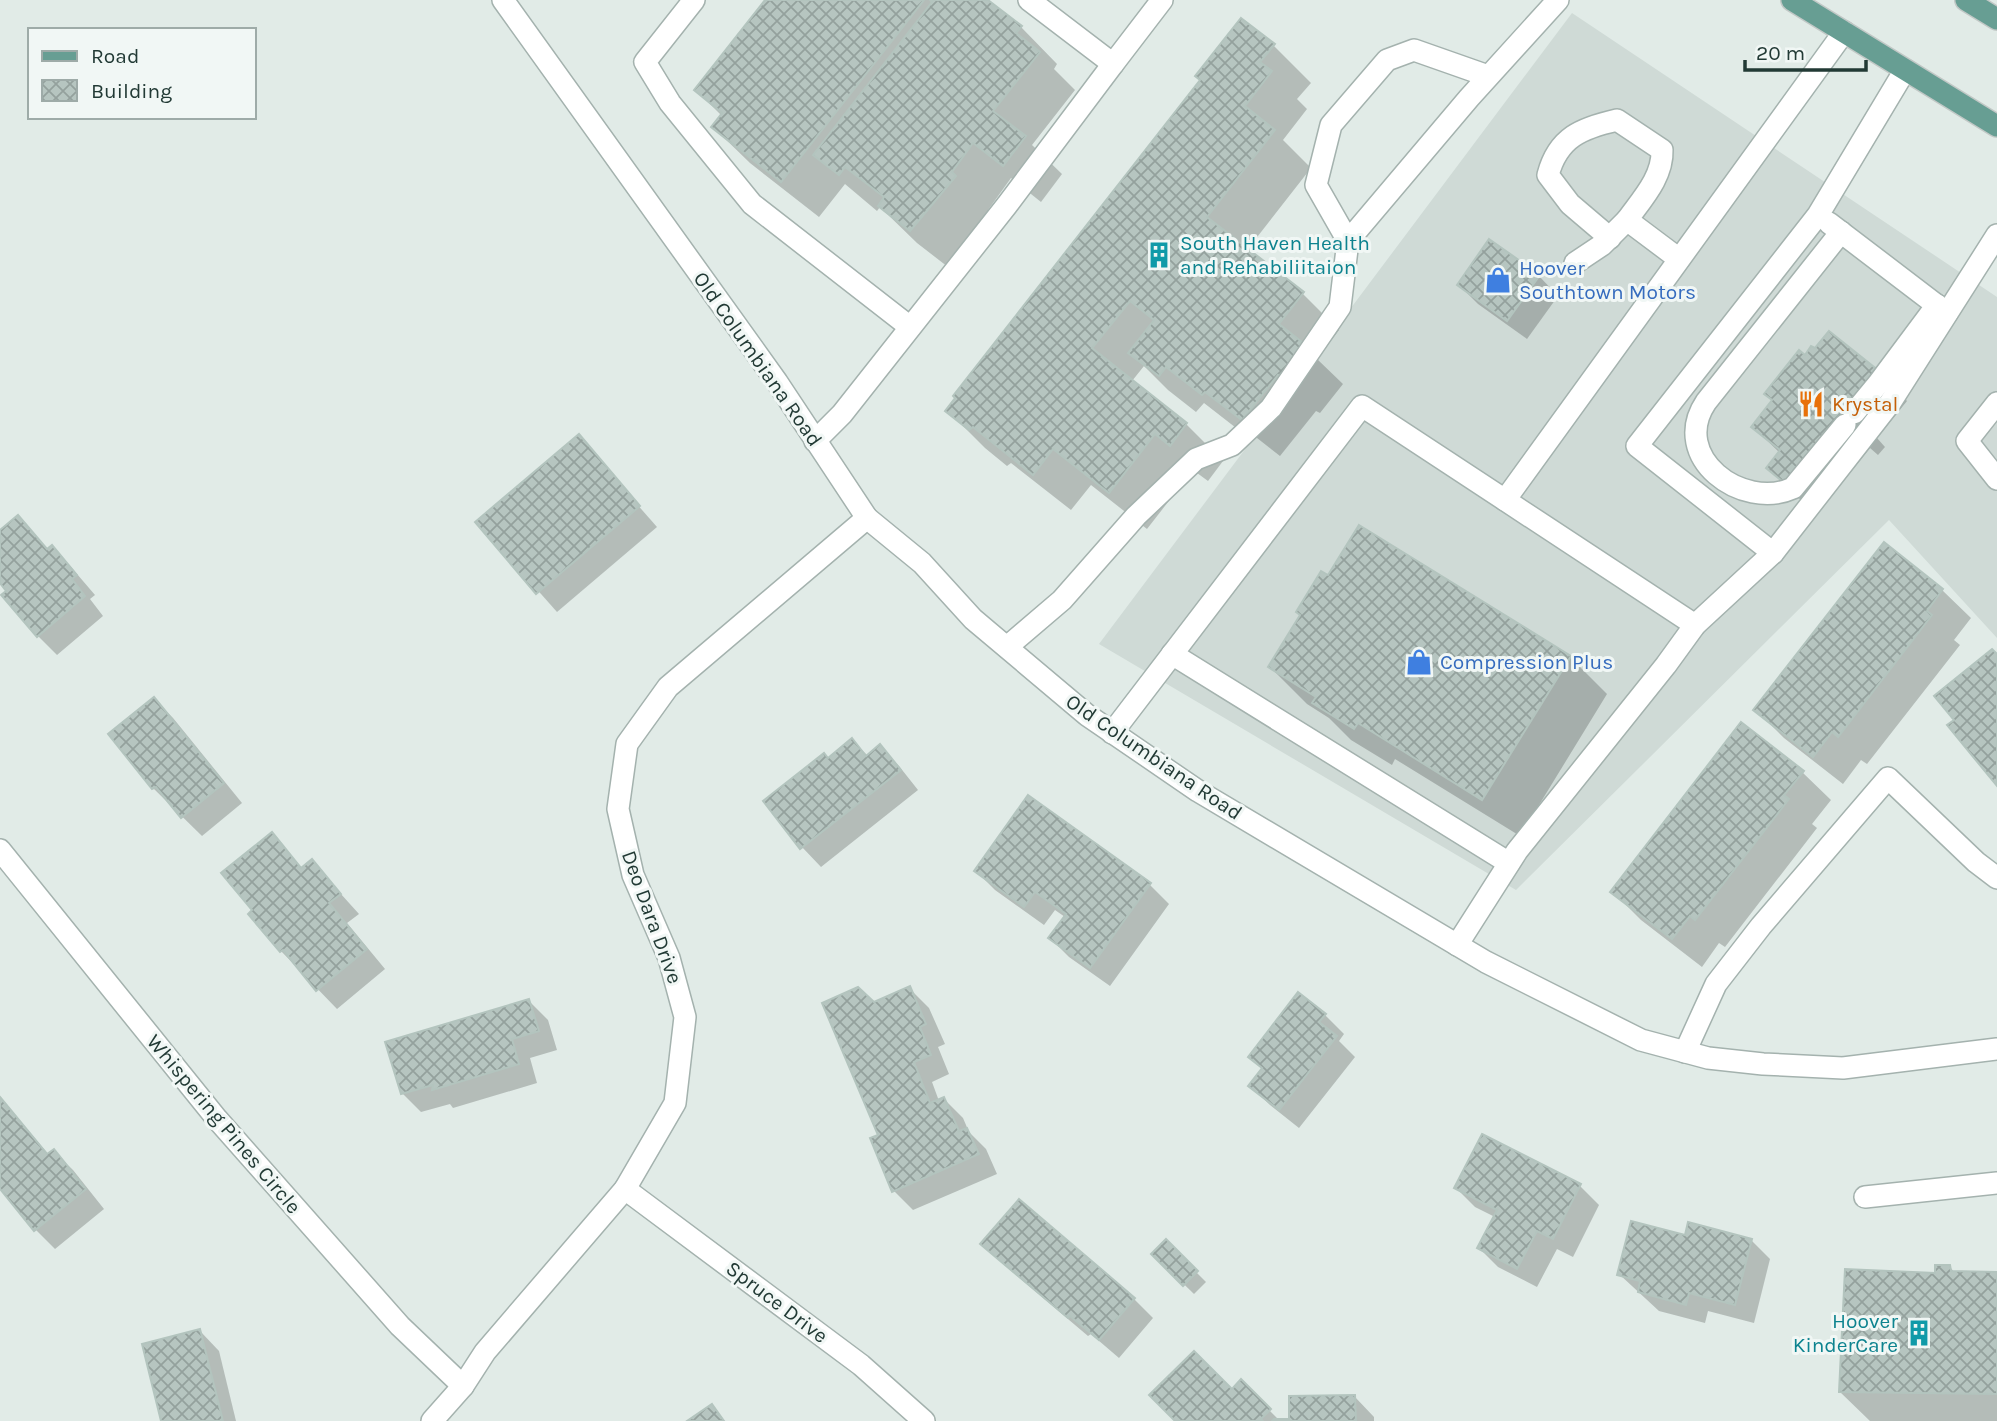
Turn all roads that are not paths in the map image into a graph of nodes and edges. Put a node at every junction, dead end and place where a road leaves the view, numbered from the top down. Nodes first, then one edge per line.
1 (503, 0) edge
2 (694, 0) edge
3 (1029, 0) edge
4 (1162, 0) edge
5 (1558, 0) edge
6 (1792, 0) edge
7 (1966, 0) edge
8 (1997, 19) edge
9 (1843, 32) junction
10 (1113, 64) junction
11 (1905, 69) junction
12 (1488, 76) junction
13 (1997, 126) edge
14 (1818, 215) junction
15 (1627, 220) junction
16 (1841, 232) junction
17 (1997, 235) edge
18 (1610, 238) junction
19 (1348, 241) junction
20 (1679, 259) junction
21 (1575, 263) dead end
22 (1942, 309) junction
23 (910, 327) junction
24 (1997, 403) edge
25 (816, 440) junction
26 (1997, 479) edge
27 (1505, 500) junction
28 (867, 518) junction
29 (1773, 553) junction
30 (1695, 625) junction
31 (1007, 647) junction
32 (1172, 654) junction
33 (1112, 733) junction
34 (0, 850) edge
35 (1509, 863) junction
36 (1997, 878) edge
37 (1457, 945) junction
38 (1997, 1049) edge
39 (1685, 1052) junction
40 (1997, 1182) edge
41 (625, 1189) junction
42 (1865, 1197) dead end
43 (463, 1386) junction
44 (432, 1421) edge
45 (923, 1421) edge

1 - 25 street, Old Columbiana Road
2 - 23 street
3 - 10 street
4 - 10 street
5 - 12 street
6 - 9 main road
7 - 8 main road
9 - 11 main road
9 - 20 street
10 - 23 street
11 - 13 main road
11 - 14 street
12 - 19 street
12 - 19 street
14 - 16 street
14 - 29 street
15 - 18 street
15 - 18 street
15 - 20 street
16 - 22 street
16 - 22 street
17 - 22 street
18 - 21 street
19 - 31 street
20 - 27 street
22 - 29 street
23 - 25 street
24 - 26 street
25 - 28 street, Old Columbiana Road
27 - 30 street
27 - 32 street
28 - 31 street, Old Columbiana Road
28 - 41 street, Deo Dara Drive
29 - 30 street
30 - 35 street
31 - 33 street, Old Columbiana Road
32 - 33 street
32 - 35 street
33 - 37 street, Old Columbiana Road
34 - 43 street, Whispering Pines Circle
35 - 37 street
36 - 39 street
37 - 39 street, Old Columbiana Road
38 - 39 street, Old Columbiana Road
40 - 42 street
41 - 43 street, Deo Dara Drive
41 - 45 street, Spruce Drive
43 - 44 street, Deo Dara Drive

